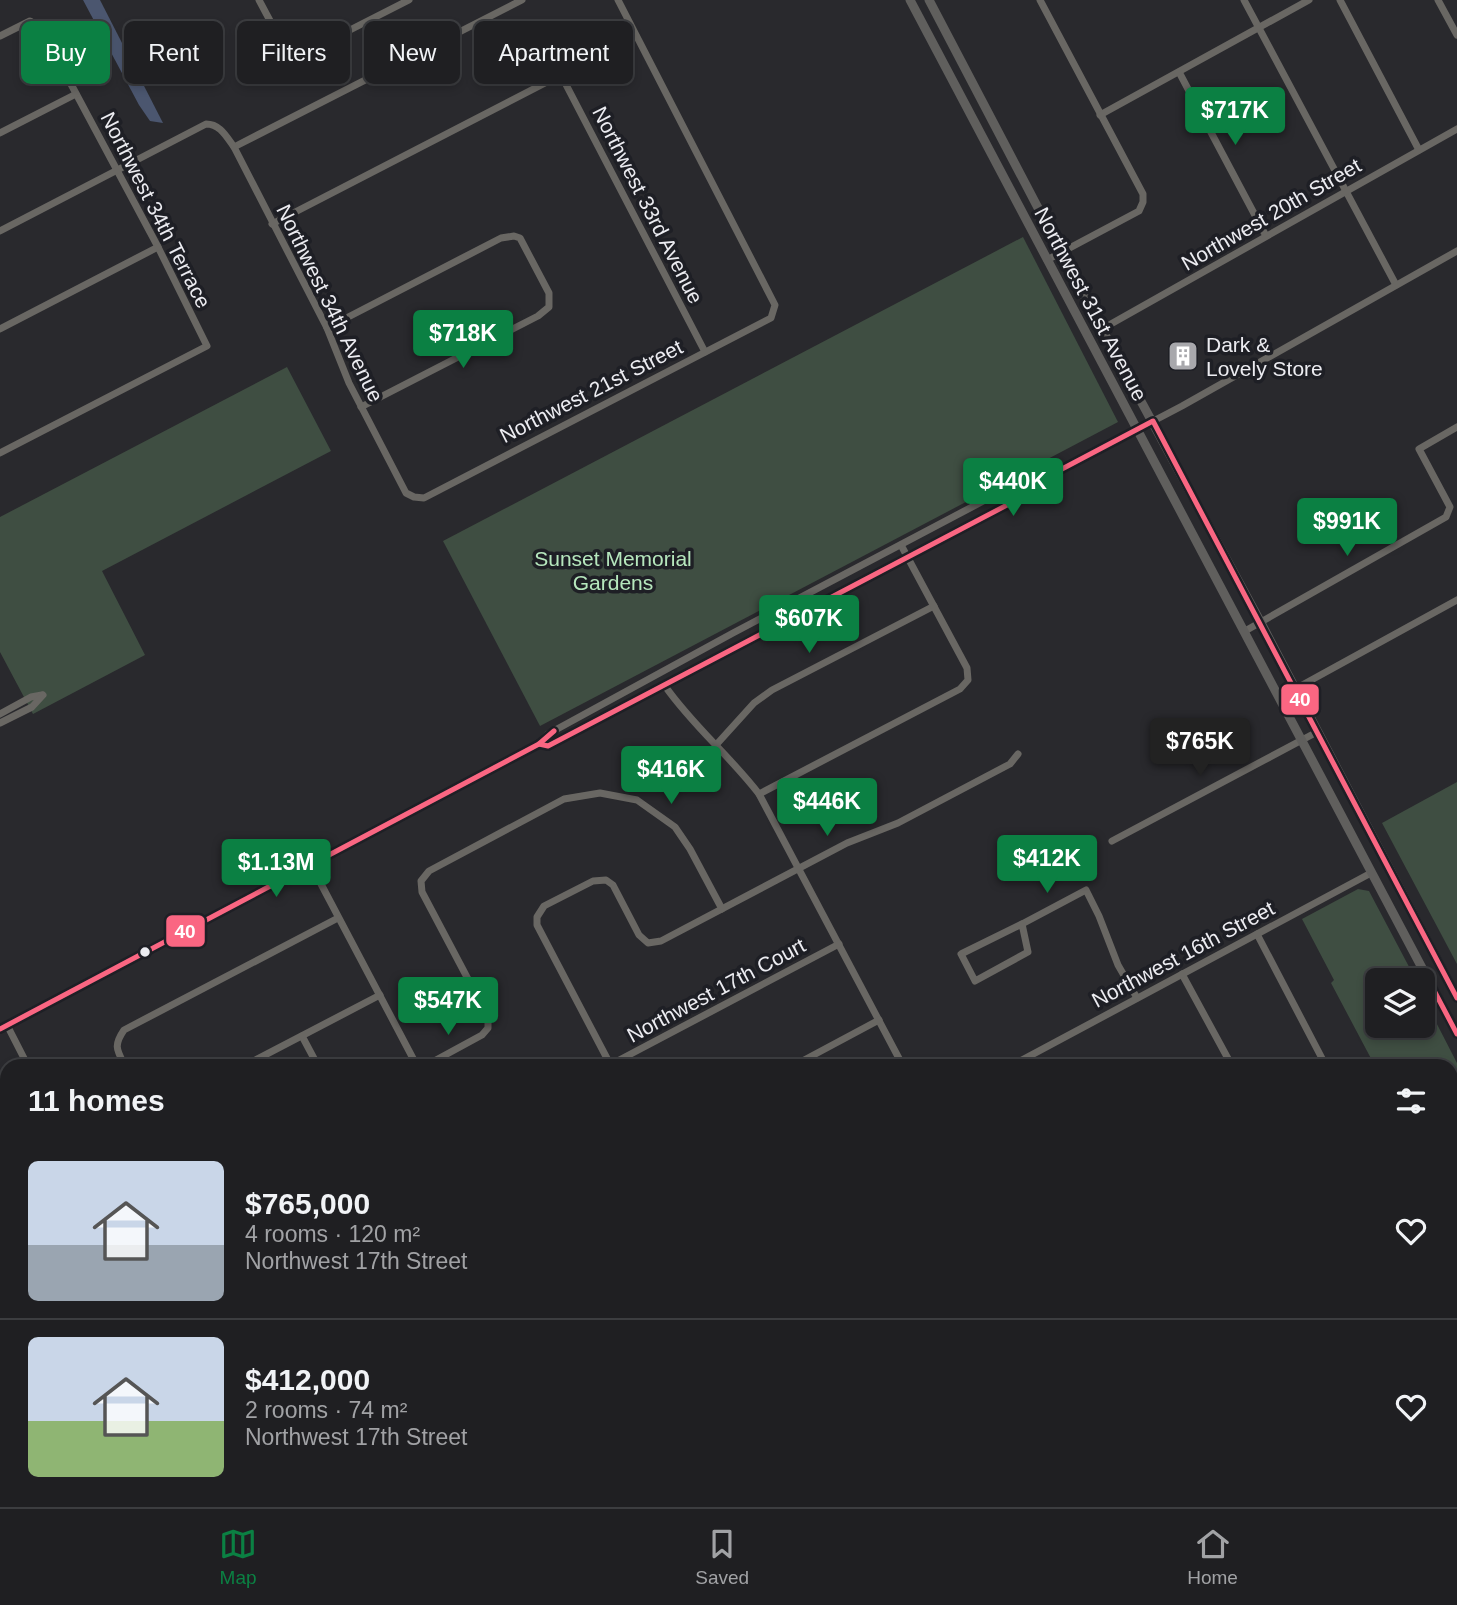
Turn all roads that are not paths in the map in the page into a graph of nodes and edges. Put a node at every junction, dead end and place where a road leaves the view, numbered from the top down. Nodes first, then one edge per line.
1 (259, 0) edge
2 (409, 0) edge
3 (522, 0) edge
4 (618, 0) edge
5 (910, 0) edge
6 (929, 0) edge
7 (1040, 0) edge
8 (1244, 0) edge
9 (1309, 0) edge
10 (1340, 0) edge
11 (1438, 0) edge
12 (1257, 27) junction
13 (1457, 35) edge
14 (0, 36) edge
15 (636, 36) junction
16 (633, 38) edge
17 (1179, 72) junction
18 (544, 84) edge
19 (566, 84) edge
20 (76, 94) junction
21 (1100, 115) junction
22 (1457, 129) edge
23 (0, 133) edge
24 (233, 147) junction
25 (1419, 150) junction
26 (117, 170) junction
27 (1345, 191) junction
28 (272, 225) junction
29 (0, 231) edge
30 (1266, 236) junction
31 (158, 247) junction
32 (1457, 251) edge
33 (1062, 253) junction
34 (1047, 260) junction
35 (1396, 285) junction
36 (327, 328) junction
37 (0, 329) edge
38 (1102, 329) junction
39 (705, 352) junction
40 (361, 407) junction
41 (1153, 421) junction
42 (1457, 427) edge
43 (1139, 429) junction
44 (0, 453) edge
45 (1043, 479) junction
46 (414, 497) joint
47 (901, 545) junction
48 (907, 556) junction
49 (1457, 600) edge
50 (934, 607) junction
51 (1261, 623) junction
52 (1245, 631) junction
53 (666, 686) junction
54 (1295, 689) junction
55 (0, 714) edge
56 (0, 723) edge
57 (1317, 732) junction
58 (1302, 740) junction
59 (538, 744) junction
60 (716, 746) junction
61 (1018, 754) dead end
62 (759, 794) junction
63 (1112, 841) dead end
64 (311, 865) junction
65 (799, 869) junction
66 (1371, 873) junction
67 (1395, 883) junction
68 (722, 909) junction
69 (338, 918) junction
70 (1021, 924) junction
71 (1257, 934) junction
72 (839, 944) junction
73 (1182, 974) junction
74 (380, 995) junction
75 (1137, 998) junction
76 (1457, 998) edge
77 (879, 1020) junction
78 (4, 1027) edge
79 (1457, 1034) edge
80 (302, 1036) junction
81 (24, 1059) edge
82 (121, 1059) edge
83 (258, 1059) edge
84 (314, 1059) edge
85 (412, 1059) edge
86 (438, 1059) edge
87 (607, 1059) edge
88 (621, 1059) edge
89 (806, 1059) edge
90 (899, 1059) edge
91 (1024, 1059) edge
92 (1227, 1059) edge
93 (1322, 1059) edge

1 - 2 street
3 - 24 street
4 - 15 street
5 - 34 main road, Northwest 31st Avenue
6 - 33 main road, Northwest 31st Avenue
7 - 21 street
8 - 12 street
9 - 12 street
10 - 25 street
11 - 13 street
12 - 17 street
12 - 27 street
14 - 20 street, Northwest 34th Terrace
15 - 16 street
15 - 39 street, Northwest 21st Street
17 - 21 street
17 - 30 street
18 - 28 street
19 - 39 street, Northwest 33rd Avenue
20 - 23 street
20 - 26 street, Northwest 34th Terrace
21 - 33 street
22 - 25 street, Northwest 20th Street
24 - 26 street, Northwest 34th Avenue
24 - 28 street, Northwest 34th Avenue
25 - 27 street, Northwest 20th Street
26 - 29 street
26 - 31 street, Northwest 34th Terrace
27 - 30 street, Northwest 20th Street
27 - 35 street
28 - 36 street, Northwest 34th Avenue
30 - 38 street, Northwest 20th Street
31 - 37 street
31 - 44 street, Northwest 34th Terrace
32 - 35 street
33 - 34 street
33 - 38 main road, Northwest 31st Avenue
34 - 43 main road, Northwest 31st Avenue
35 - 41 street
36 - 40 street, Northwest 34th Avenue
36 - 40 street
38 - 41 main road, Northwest 31st Avenue
39 - 46 street, Northwest 21st Street
40 - 46 street, Northwest 34th Avenue
41 - 43 street
41 - 51 main road, Northwest 31st Avenue
42 - 51 street
43 - 45 street
43 - 52 main road, Northwest 31st Avenue
45 - 47 street
45 - 48 street
47 - 48 street
47 - 59 street
48 - 50 street
48 - 53 street
49 - 54 street
50 - 60 street
50 - 62 street
51 - 52 street
51 - 54 main road, Northwest 31st Avenue
52 - 58 main road, Northwest 31st Avenue
53 - 59 street
53 - 60 street
54 - 57 main road, Northwest 31st Avenue
55 - 56 street
57 - 58 street
57 - 67 main road, Northwest 31st Avenue
58 - 63 street
58 - 66 main road, Northwest 31st Avenue
59 - 64 street
60 - 62 street
61 - 65 street
62 - 65 street
64 - 69 street
64 - 78 street
65 - 68 street
65 - 72 street
66 - 67 main road
66 - 71 street, Northwest 16th Street
66 - 79 main road, Northwest 31st Avenue
67 - 76 main road, Northwest 31st Avenue
68 - 86 street
68 - 87 street
69 - 74 street
69 - 82 street
70 - 70 street
70 - 75 street
71 - 73 street, Northwest 16th Street
71 - 93 street
72 - 77 street
72 - 88 street, Northwest 17th Court
73 - 75 street, Northwest 16th Street
73 - 92 street
74 - 80 street
74 - 85 street
75 - 91 street, Northwest 16th Street
77 - 89 street
77 - 90 street
78 - 81 street
80 - 83 street
80 - 84 street

